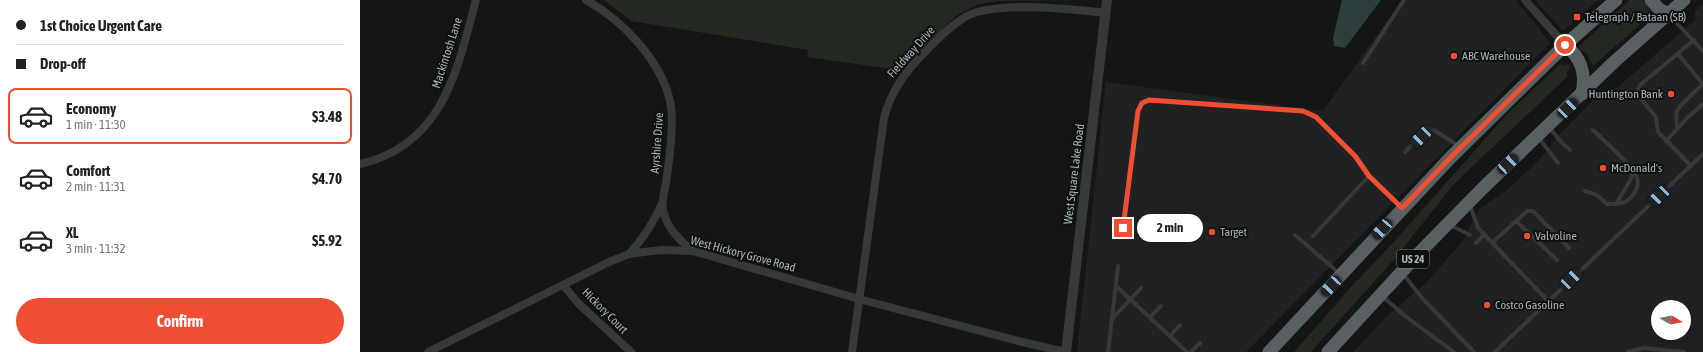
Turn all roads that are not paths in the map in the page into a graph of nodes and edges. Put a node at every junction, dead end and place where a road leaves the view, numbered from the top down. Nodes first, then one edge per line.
1 (476, 0) edge
2 (586, 0) edge
3 (1107, 0) edge
4 (1404, 0) edge
5 (1525, 0) edge
6 (1616, 0) edge
7 (1651, 0) edge
8 (1684, 0) edge
9 (1106, 13) junction
10 (1669, 14) junction
11 (1694, 40) junction
12 (1565, 45) junction
13 (1703, 51) edge
14 (1678, 54) junction
15 (1363, 63) dead end
16 (1703, 84) edge
17 (1582, 94) junction
18 (1703, 104) edge
19 (1548, 126) junction
20 (1677, 129) junction
21 (1593, 130) dead end
22 (1537, 137) junction
23 (1666, 141) junction
24 (1460, 147) junction
25 (1570, 150) dead end
26 (1406, 152) dead end
27 (1703, 154) edge
28 (1558, 163) dead end
29 (360, 164) edge
30 (1691, 166) junction
31 (1633, 170) junction
32 (1369, 176) junction
33 (1585, 191) dead end
34 (663, 202) junction
35 (1469, 202) junction
36 (1616, 204) junction
37 (1402, 208) junction
38 (1516, 221) junction
39 (1448, 224) junction
40 (1484, 234) junction
41 (1122, 235) dead end
42 (1295, 235) dead end
43 (1470, 235) dead end
44 (1313, 236) dead end
45 (1476, 243) dead end
46 (1492, 243) junction
47 (1569, 248) dead end
48 (693, 251) junction
49 (629, 254) junction
50 (1557, 260) dead end
51 (1118, 266) dead end
52 (1401, 271) junction
53 (1341, 275) junction
54 (563, 285) junction
55 (1116, 286) junction
56 (1141, 288) dead end
57 (1380, 294) junction
58 (859, 299) junction
59 (1131, 299) junction
60 (1548, 301) junction
61 (1161, 306) dead end
62 (1150, 317) junction
63 (1112, 319) junction
64 (1180, 325) dead end
65 (1170, 336) junction
66 (1200, 343) dead end
67 (428, 352) edge
68 (632, 352) edge
69 (852, 352) edge
70 (1065, 352) edge
71 (1108, 352) edge
72 (1186, 352) edge
73 (1191, 352) edge
74 (1269, 352) edge
75 (1328, 352) edge
76 (1454, 352) edge
77 (1474, 352) edge
78 (1495, 352) edge
79 (1628, 352) edge
80 (1684, 352) edge

1 - 29 street, Mackintosh Lane
2 - 34 street, Ayrshire Drive
3 - 9 street, West Square Lake Road
4 - 15 lane
5 - 12 street
6 - 12 highway
7 - 10 highway
8 - 10 highway, US 24
9 - 58 street, Fieldway Drive
9 - 70 street, West Square Lake Road
10 - 11 lane
10 - 17 highway, US 24
11 - 13 lane
11 - 14 lane
12 - 17 highway
12 - 24 highway
14 - 16 lane
14 - 23 lane
16 - 20 lane
17 - 19 highway, US 24
18 - 20 lane
19 - 22 highway, US 24
19 - 25 lane
20 - 23 lane
21 - 31 lane
22 - 28 lane
22 - 35 highway, US 24
23 - 30 lane
24 - 26 lane
24 - 37 highway
27 - 30 lane
30 - 60 lane
31 - 36 lane
31 - 36 lane
32 - 37 lane
32 - 41 lane
32 - 44 lane
33 - 36 lane
34 - 48 street, Ayrshire Drive
34 - 49 street, Ayrshire Drive
35 - 39 highway, US 24
35 - 40 lane
37 - 53 highway
38 - 46 lane
38 - 47 lane
38 - 50 lane
39 - 43 lane
39 - 52 highway, US 24
40 - 45 lane
40 - 46 lane
42 - 53 lane
46 - 60 lane
48 - 49 street, West Hickory Grove Road
48 - 58 street, West Hickory Grove Road
49 - 54 street, West Hickory Grove Road
51 - 55 lane
52 - 57 highway, US 24
52 - 77 lane
53 - 74 highway
54 - 67 street, West Hickory Grove Road
54 - 68 street, Hickory Court
55 - 59 lane
55 - 63 lane
56 - 59 lane
57 - 75 highway, US 24
57 - 76 lane
58 - 69 street, Fieldway Drive
58 - 70 street, West Hickory Grove Road
59 - 62 lane
59 - 63 lane
60 - 78 lane
61 - 62 lane
62 - 65 lane
63 - 71 lane
64 - 65 lane
65 - 72 lane
66 - 73 lane
79 - 80 lane

